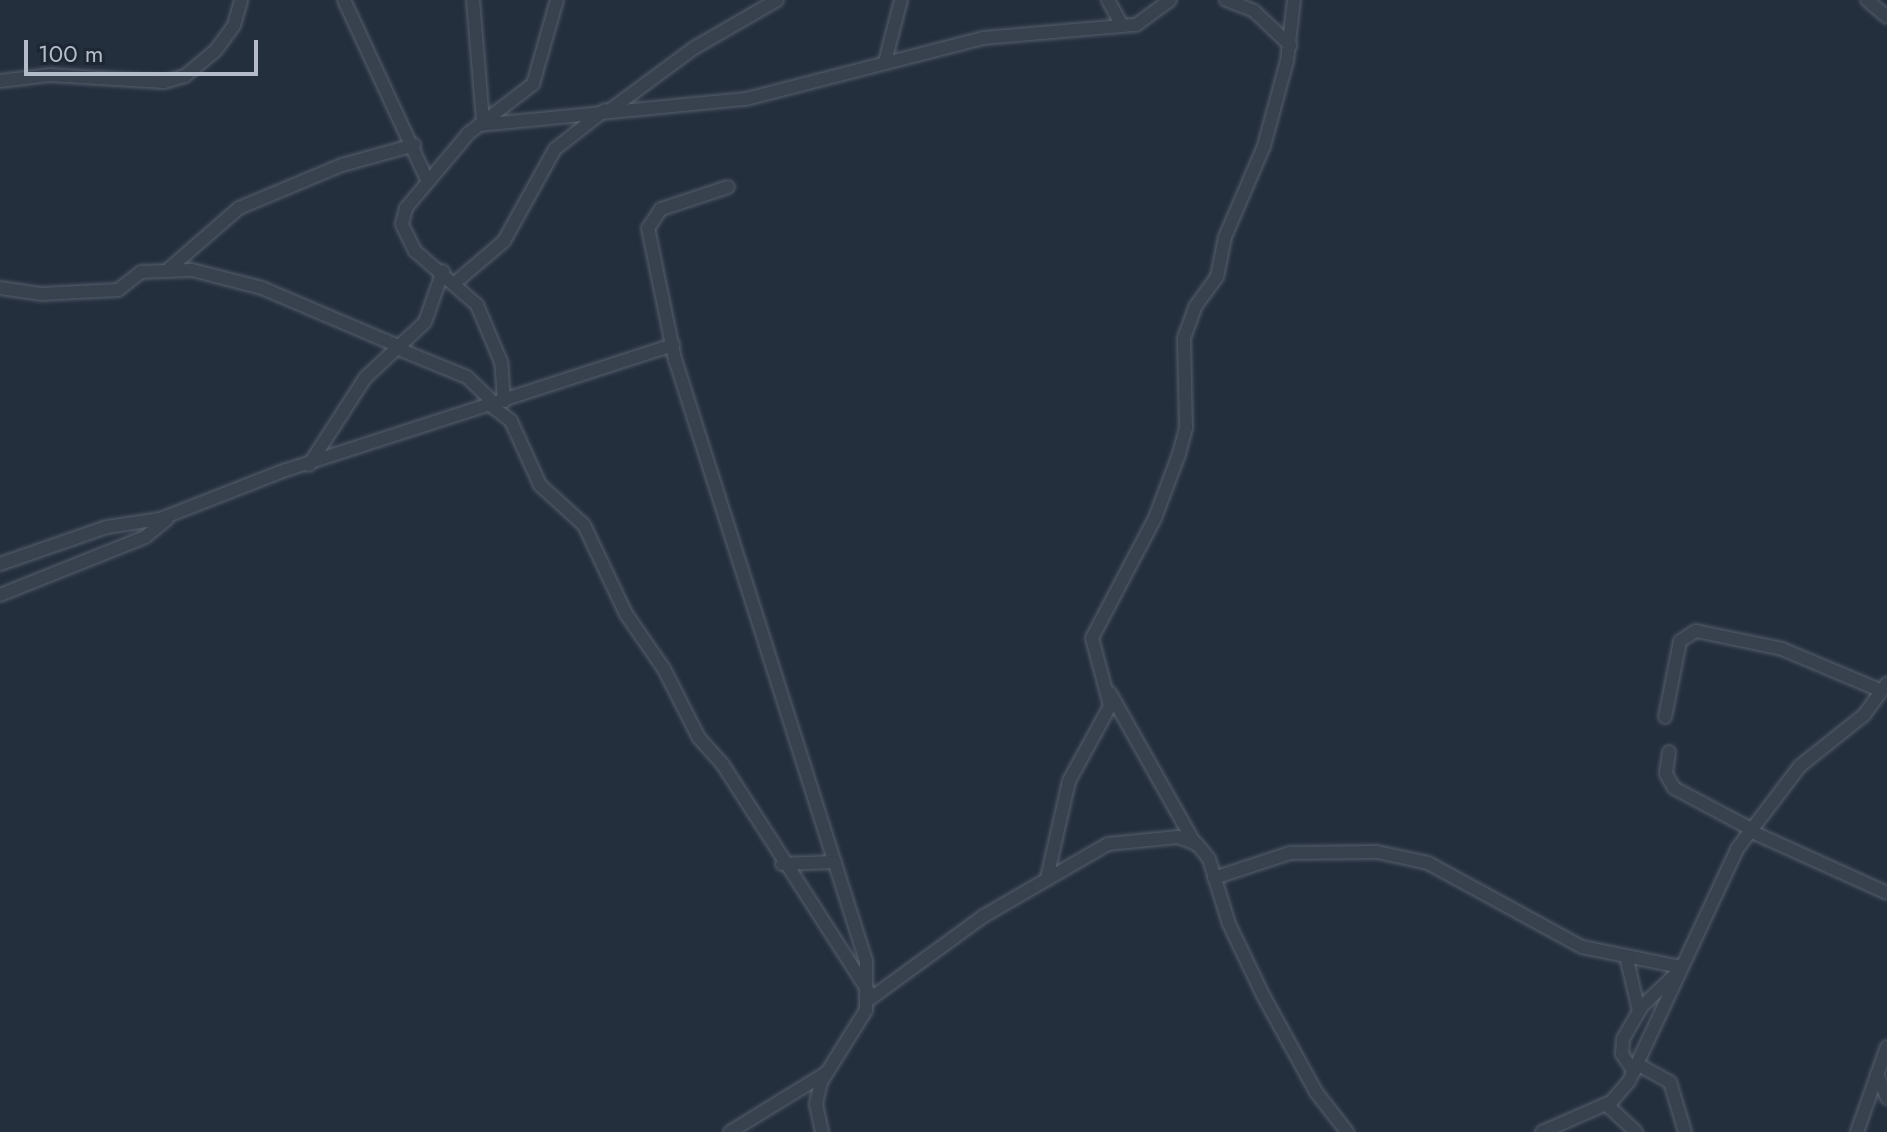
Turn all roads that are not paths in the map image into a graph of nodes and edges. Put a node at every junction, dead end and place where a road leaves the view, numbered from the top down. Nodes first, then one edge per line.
1 (241, 0) edge
2 (344, 0) edge
3 (473, 0) edge
4 (557, 0) edge
5 (777, 0) edge
6 (901, 0) edge
7 (1108, 0) edge
8 (1170, 0) edge
9 (1226, 0) edge
10 (1294, 0) edge
11 (1867, 0) edge
12 (1887, 17) edge
13 (1122, 25) junction
14 (1290, 45) junction
15 (886, 58) junction
16 (0, 81) edge
17 (607, 110) junction
18 (481, 123) junction
19 (414, 145) junction
20 (427, 180) junction
21 (728, 187) dead end
22 (170, 268) junction
23 (443, 271) junction
24 (456, 282) junction
25 (0, 288) edge
26 (673, 345) junction
27 (402, 349) junction
28 (496, 403) junction
29 (309, 465) junction
30 (174, 513) junction
31 (0, 564) edge
32 (0, 595) edge
33 (1884, 687) edge
34 (1110, 693) junction
35 (1665, 717) dead end
36 (1669, 752) dead end
37 (1750, 830) junction
38 (1195, 844) junction
39 (835, 862) junction
40 (782, 864) junction
41 (1047, 878) junction
42 (1214, 878) junction
43 (1887, 893) edge
44 (1626, 956) junction
45 (1679, 970) junction
46 (867, 996) junction
47 (1639, 1011) junction
48 (1887, 1047) edge
49 (1637, 1069) junction
50 (830, 1070) junction
51 (1877, 1074) junction
52 (1887, 1098) edge
53 (1606, 1104) junction
54 (730, 1132) edge
55 (822, 1132) edge
56 (1347, 1132) edge
57 (1542, 1132) edge
58 (1636, 1132) edge
59 (1685, 1132) edge
60 (1857, 1132) edge

1 - 16 street
2 - 19 street
3 - 18 street
4 - 18 street
5 - 17 street
6 - 15 street
7 - 13 street
8 - 13 street
9 - 14 street
10 - 14 street
11 - 12 street
13 - 15 street
14 - 34 street
15 - 17 street
17 - 18 street
17 - 24 street
18 - 20 street
19 - 20 street
19 - 22 street
20 - 23 street
21 - 26 street
22 - 25 street
22 - 27 street
23 - 24 street
23 - 27 street
24 - 28 street
26 - 28 street
26 - 39 street
27 - 28 street
27 - 29 street
28 - 29 street
28 - 40 street
29 - 30 street
30 - 31 street
30 - 32 street
33 - 35 street
33 - 37 street
34 - 38 street
34 - 41 street
36 - 37 street
37 - 43 street
37 - 45 street
38 - 41 street
38 - 42 street
39 - 40 street
39 - 46 street
40 - 46 street
41 - 46 street
42 - 44 street
42 - 56 street
44 - 45 street
44 - 47 street
45 - 47 street
45 - 49 street
46 - 50 street
47 - 49 street
48 - 51 street
49 - 53 street
49 - 59 street
50 - 54 street
50 - 55 street
51 - 52 street
51 - 60 street
53 - 57 street
53 - 58 street

